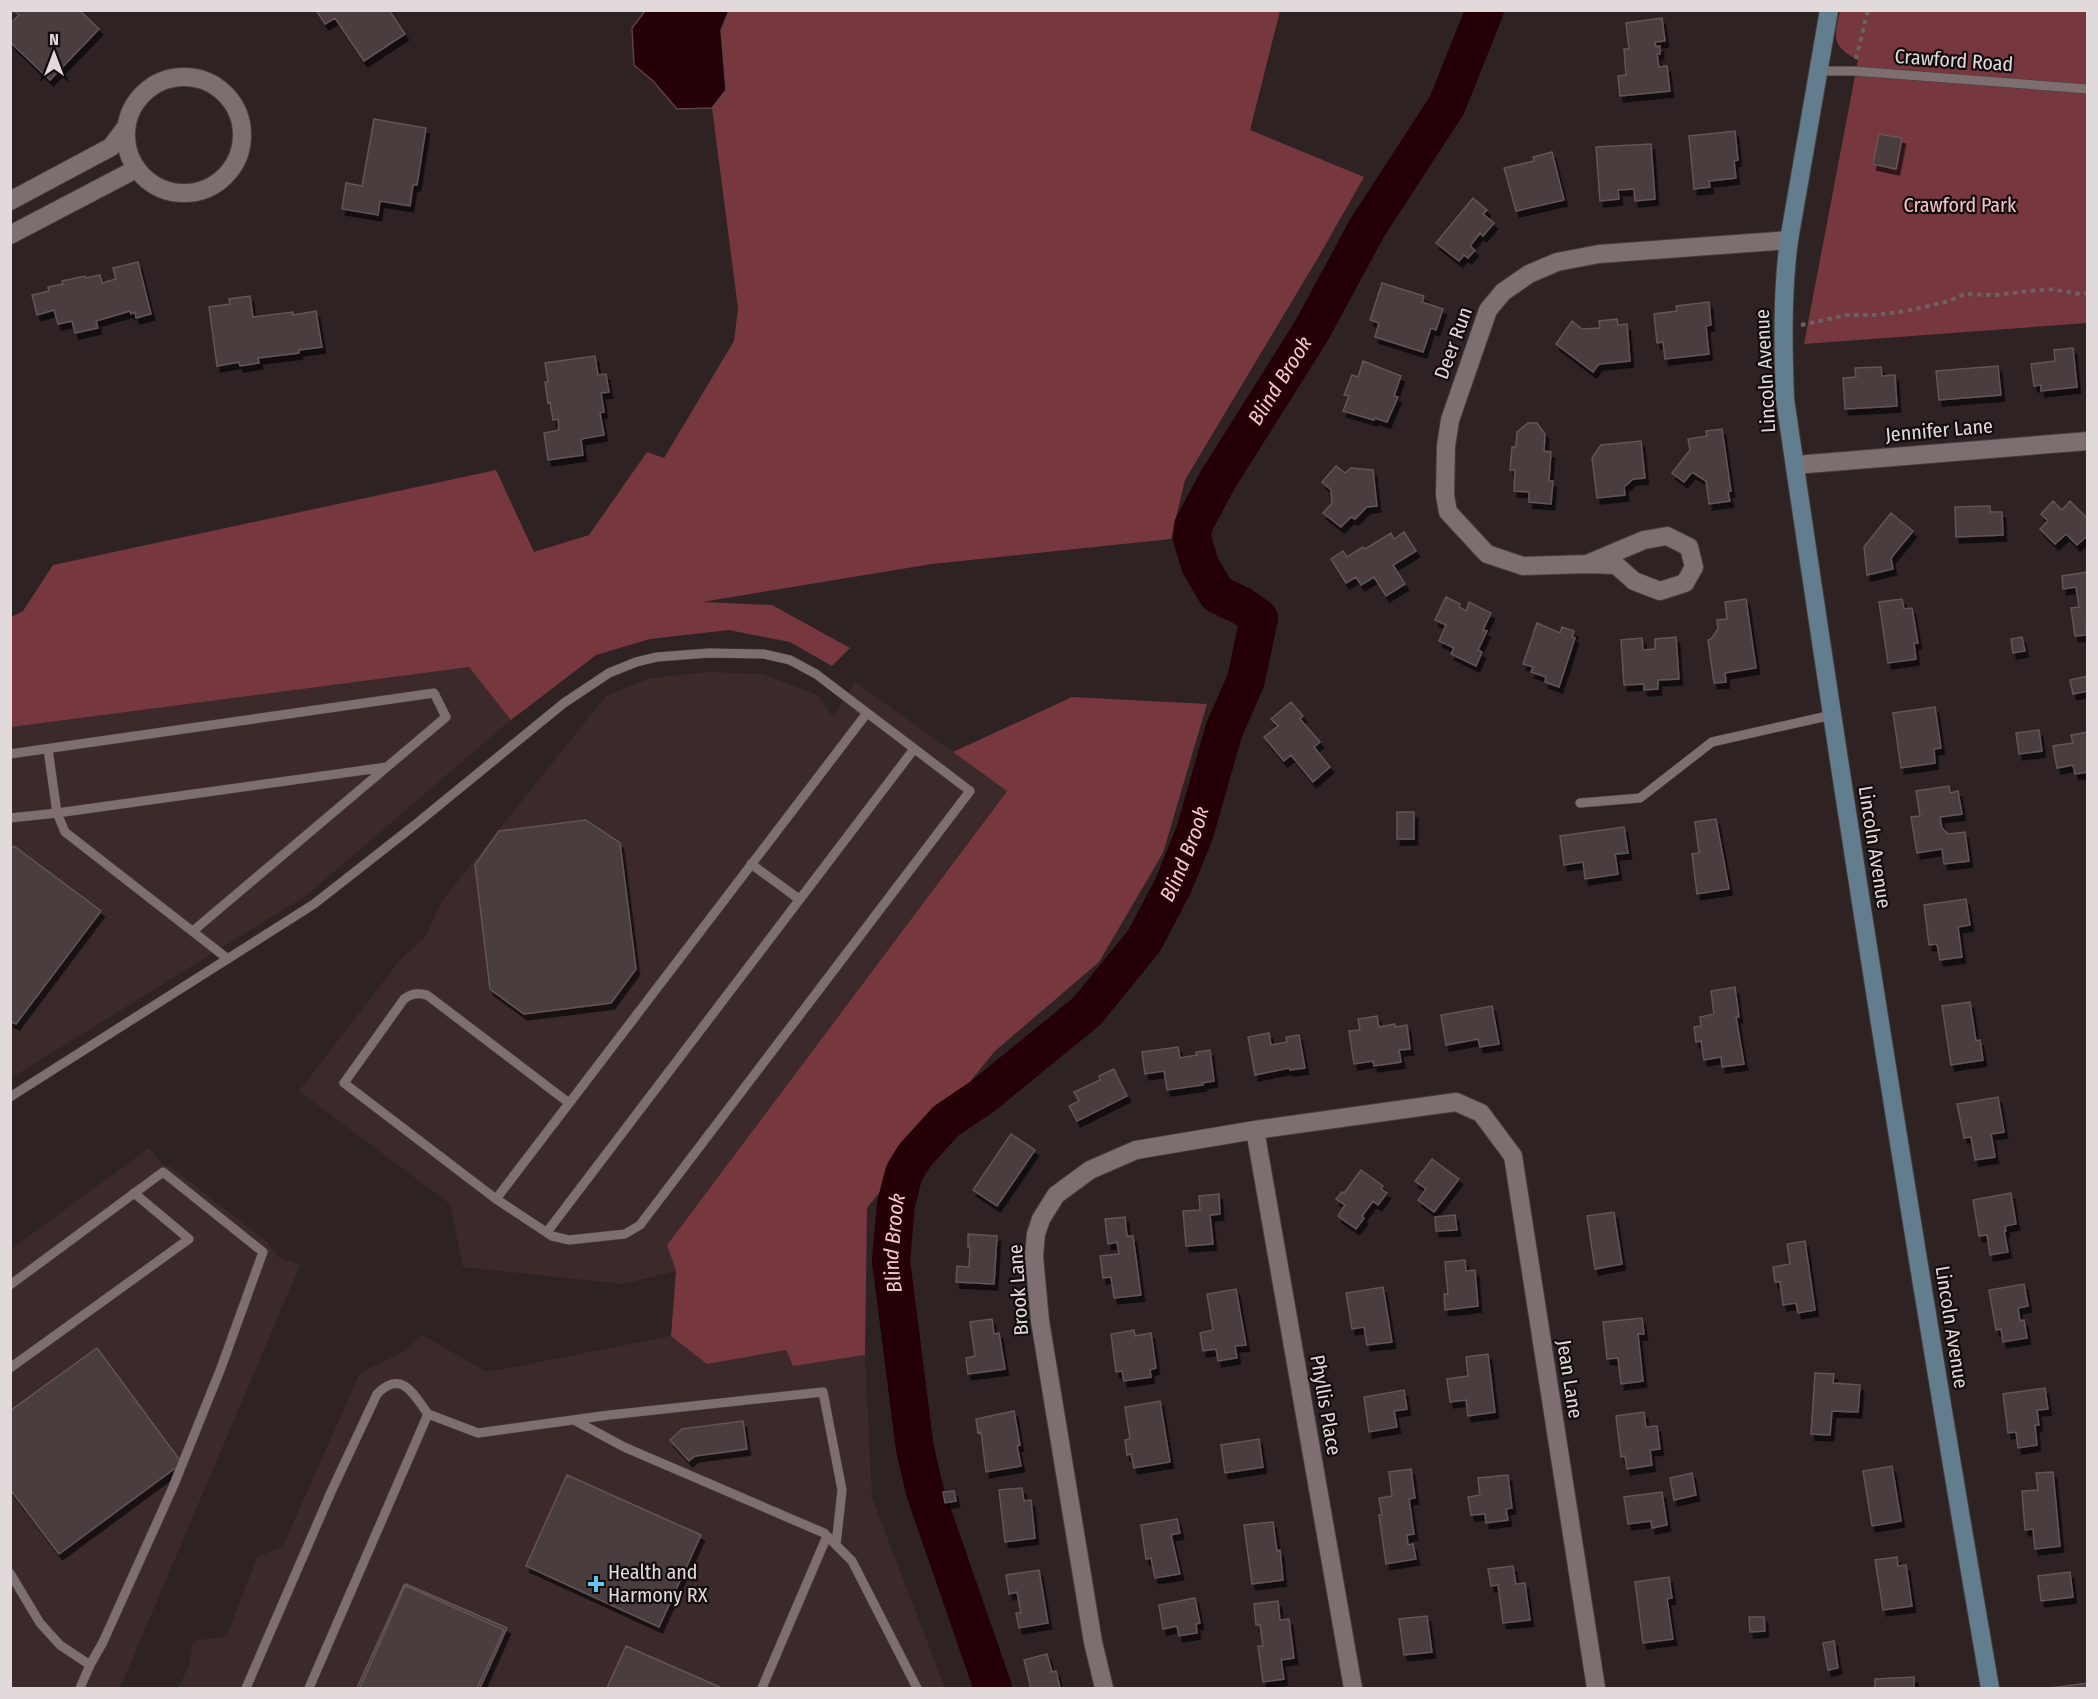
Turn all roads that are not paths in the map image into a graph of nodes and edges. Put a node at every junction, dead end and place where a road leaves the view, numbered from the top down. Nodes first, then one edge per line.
1 (1829, 10) edge
2 (1818, 71) junction
3 (2088, 89) edge
4 (126, 127) junction
5 (136, 169) junction
6 (10, 201) edge
7 (10, 235) edge
8 (1789, 240) junction
9 (2088, 441) edge
10 (1795, 465) junction
11 (1587, 564) junction
12 (867, 713) junction
13 (1832, 715) junction
14 (48, 749) junction
15 (914, 749) junction
16 (10, 754) edge
17 (387, 767) junction
18 (1580, 804) dead end
19 (57, 813) junction
20 (10, 818) edge
21 (751, 864) junction
22 (799, 899) junction
23 (193, 931) junction
24 (228, 959) junction
25 (13, 1092) edge
26 (1456, 1102) joint
27 (569, 1103) junction
28 (1255, 1130) junction
29 (134, 1193) junction
30 (496, 1198) junction
31 (547, 1232) junction
32 (10, 1285) edge
33 (10, 1368) edge
34 (428, 1414) junction
35 (574, 1420) junction
36 (827, 1536) junction
37 (836, 1545) junction
38 (10, 1574) edge
39 (90, 1665) junction
40 (80, 1689) edge
41 (246, 1689) edge
42 (309, 1689) edge
43 (762, 1689) edge
44 (917, 1689) edge
45 (1104, 1689) edge
46 (1353, 1689) edge
47 (1596, 1689) edge
48 (1990, 1689) edge

1 - 2 street, Lincoln Avenue
2 - 3 lane, Crawford Road
2 - 8 street, Lincoln Avenue
4 - 5 street
4 - 5 street
4 - 6 street
5 - 7 street
8 - 10 street, Lincoln Avenue
8 - 11 street, Deer Run
9 - 10 street, Jennifer Lane
10 - 13 street, Lincoln Avenue
11 - 11 street, Deer Run
12 - 15 lane
12 - 21 lane
12 - 24 lane
13 - 18 lane
13 - 48 street, Lincoln Avenue
14 - 16 lane
14 - 17 lane
14 - 19 lane
15 - 22 lane
15 - 31 lane
17 - 19 lane
17 - 23 lane
19 - 20 lane
19 - 23 lane
21 - 22 lane
21 - 27 lane
22 - 31 lane
23 - 24 lane
24 - 25 lane
26 - 28 street, Brook Lane
26 - 47 street, Jean Lane
27 - 30 lane
27 - 30 lane
28 - 45 street, Brook Lane
28 - 46 street, Phyllis Place
29 - 32 lane
29 - 33 lane
29 - 39 lane
30 - 31 lane
34 - 35 lane
34 - 41 lane
34 - 42 lane
35 - 36 lane
35 - 37 lane
36 - 37 lane
36 - 43 lane
37 - 44 lane
38 - 39 lane
39 - 40 lane

